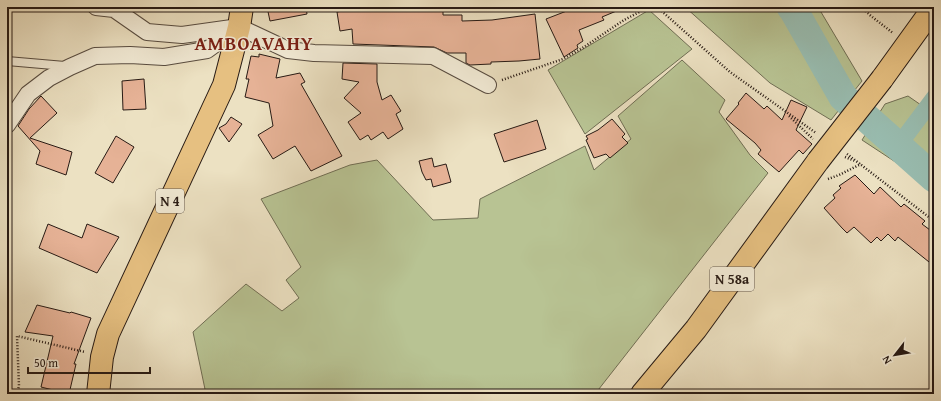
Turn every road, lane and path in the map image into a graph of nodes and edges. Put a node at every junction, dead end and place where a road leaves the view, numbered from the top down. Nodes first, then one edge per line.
1 (96, 7) edge
2 (649, 7) edge
3 (656, 7) edge
4 (861, 7) edge
5 (934, 7) edge
6 (241, 17) edge
7 (907, 44) junction
8 (7, 61) edge
9 (70, 67) junction
10 (488, 85) joint
11 (785, 112) junction
12 (7, 125) edge
13 (821, 137) dead end
14 (845, 152) dead end
15 (818, 161) junction
16 (934, 220) edge
17 (102, 357) junction
18 (17, 394) edge
19 (98, 394) edge
20 (642, 394) edge

1 - 6 street
2 - 10 path
3 - 11 path
4 - 7 path
5 - 7 main road, N 58a
6 - 9 street
6 - 10 street
6 - 17 main road, N 4
7 - 15 main road, N 58a, bridge
8 - 9 lane
9 - 12 street
11 - 13 path
11 - 15 path
14 - 16 path
15 - 20 main road, N 58a
17 - 18 path
17 - 19 main road, N 4

